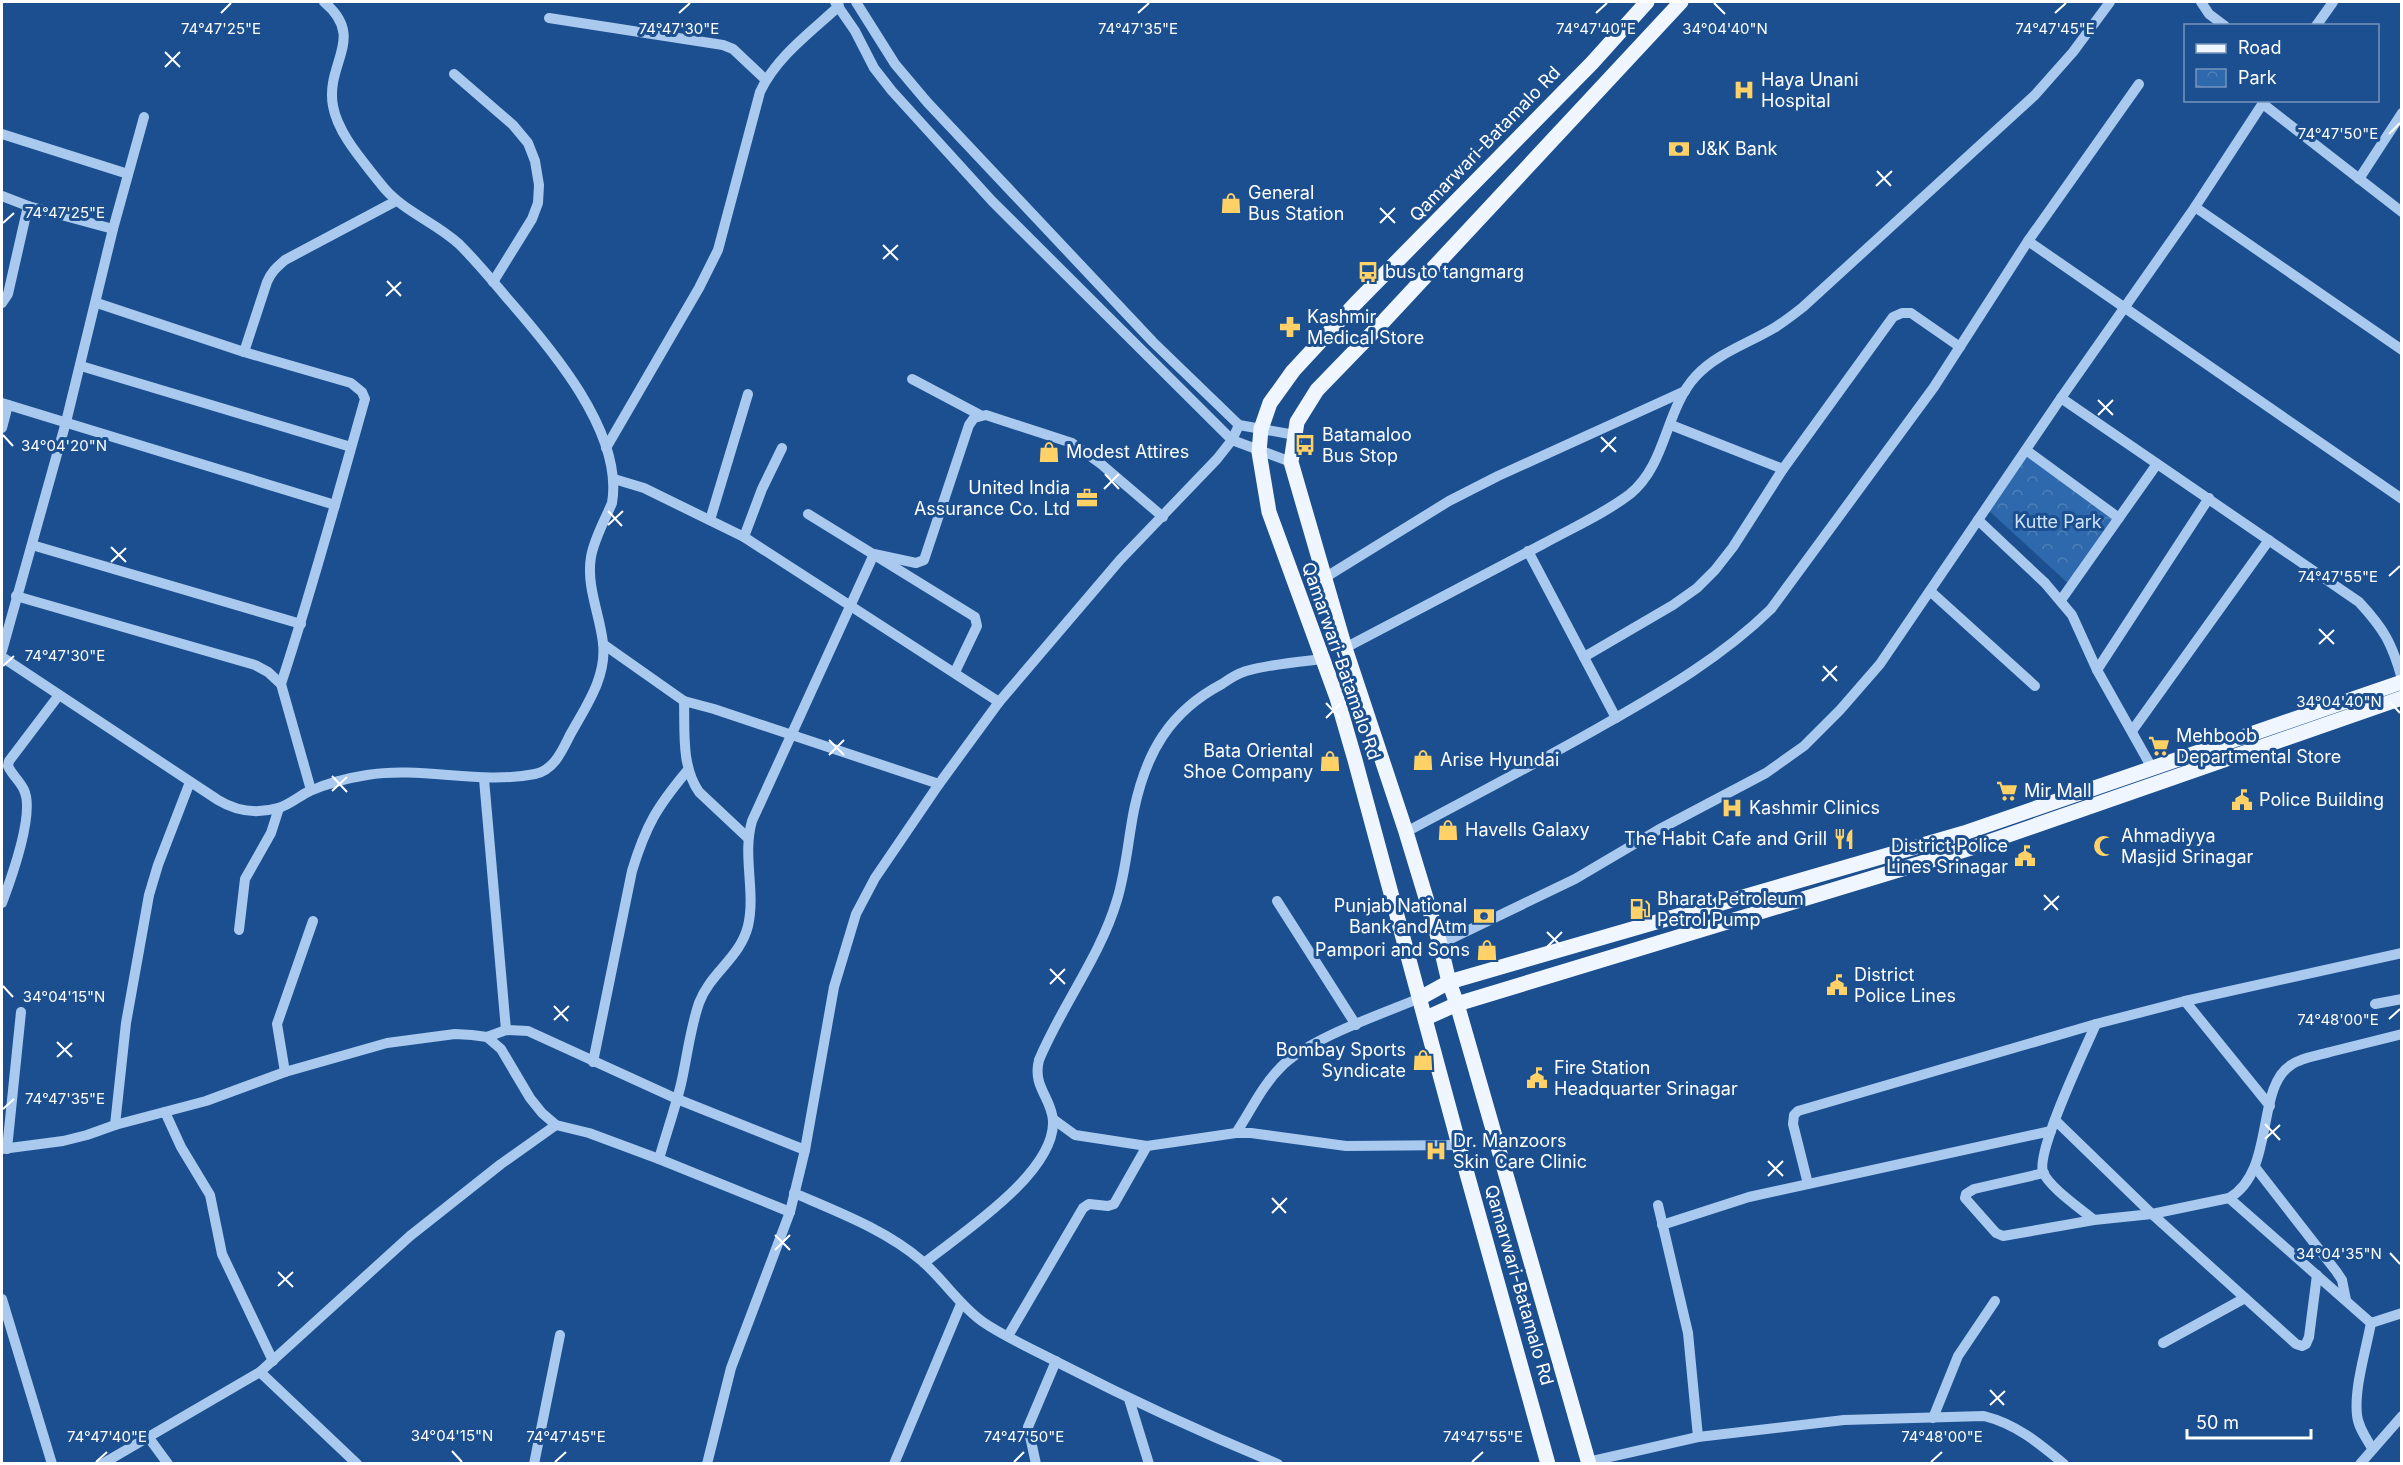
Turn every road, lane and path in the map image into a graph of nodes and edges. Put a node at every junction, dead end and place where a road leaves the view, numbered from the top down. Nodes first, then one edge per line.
1 (324, 2) edge
2 (856, 2) edge
3 (1647, 2) edge
4 (1681, 2) edge
5 (2110, 2) edge
6 (2201, 2) edge
7 (2333, 2) edge
8 (837, 4) edge
9 (549, 18) dead end
10 (2222, 24) edge
11 (2317, 24) edge
12 (454, 74) dead end
13 (766, 80) junction
14 (2139, 84) dead end
15 (2264, 102) edge
16 (2402, 113) edge
17 (144, 117) dead end
18 (2, 134) edge
19 (128, 174) junction
20 (2359, 179) junction
21 (2, 196) edge
22 (396, 201) junction
23 (28, 206) junction
24 (2195, 207) junction
25 (2402, 212) edge
26 (113, 229) junction
27 (2028, 241) junction
28 (494, 282) junction
29 (2, 303) edge
30 (97, 303) junction
31 (2124, 308) junction
32 (1960, 347) junction
33 (2402, 350) edge
34 (244, 352) junction
35 (81, 366) junction
36 (912, 379) dead end
37 (1685, 391) junction
38 (748, 394) dead end
39 (2061, 398) junction
40 (5, 404) edge
41 (980, 415) junction
42 (66, 422) junction
43 (1239, 425) junction
44 (1671, 425) junction
45 (2, 428) edge
46 (1261, 429) junction
47 (1295, 435) junction
48 (1232, 440) junction
49 (351, 447) junction
50 (606, 448) junction
51 (782, 448) dead end
52 (2026, 450) junction
53 (1259, 452) junction
54 (1291, 462) junction
55 (2157, 464) junction
56 (1783, 469) junction
57 (614, 479) junction
58 (2209, 498) junction
59 (2402, 499) edge
60 (335, 505) junction
61 (808, 514) dead end
62 (1162, 517) junction
63 (2119, 518) junction
64 (710, 520) junction
65 (1978, 520) junction
66 (744, 537) junction
67 (2269, 540) junction
68 (32, 545) junction
69 (1528, 552) junction
70 (874, 554) junction
71 (1327, 580) junction
72 (1930, 591) junction
73 (16, 596) junction
74 (2061, 600) junction
75 (850, 606) junction
76 (301, 624) junction
77 (603, 644) junction
78 (1345, 648) junction
79 (2, 651) edge
80 (2, 657) edge
81 (1584, 657) junction
82 (1323, 659) junction
83 (2097, 670) junction
84 (955, 672) junction
85 (2402, 681) edge
86 (281, 684) junction
87 (2035, 686) dead end
88 (59, 695) junction
89 (2402, 698) edge
90 (684, 701) junction
91 (999, 702) junction
92 (1616, 718) junction
93 (2132, 731) junction
94 (791, 736) junction
95 (2152, 768) junction
96 (687, 771) junction
97 (484, 779) junction
98 (190, 782) junction
99 (939, 784) junction
100 (311, 790) junction
101 (279, 808) junction
102 (1406, 832) junction
103 (748, 838) junction
104 (1277, 901) dead end
105 (2, 903) edge
106 (313, 921) dead end
107 (238, 930) dead end
108 (1440, 945) junction
109 (2402, 953) edge
110 (1449, 982) junction
111 (1420, 998) junction
112 (2402, 999) edge
113 (2185, 1001) junction
114 (1457, 1004) junction
115 (2375, 1004) dead end
116 (21, 1012) dead end
117 (1426, 1018) junction
118 (2096, 1024) junction
119 (1356, 1025) junction
120 (506, 1030) junction
121 (2402, 1034) edge
122 (487, 1037) junction
123 (593, 1062) junction
124 (285, 1072) junction
125 (677, 1099) junction
126 (2270, 1106) junction
127 (165, 1113) junction
128 (1053, 1119) junction
129 (2055, 1120) junction
130 (115, 1125) junction
131 (556, 1125) junction
132 (2050, 1131) junction
133 (1236, 1133) junction
134 (1459, 1145) junction
135 (1147, 1146) junction
136 (4, 1149) edge
137 (806, 1150) junction
138 (659, 1159) junction
139 (2255, 1167) junction
140 (2043, 1173) junction
141 (1808, 1184) junction
142 (794, 1193) junction
143 (2229, 1198) junction
144 (1658, 1204) dead end
145 (790, 1212) junction
146 (2152, 1214) junction
147 (2094, 1220) junction
148 (1662, 1225) junction
149 (924, 1263) junction
150 (2317, 1275) junction
151 (2245, 1298) junction
152 (2, 1299) edge
153 (2346, 1300) junction
154 (1995, 1301) dead end
155 (961, 1304) junction
156 (2402, 1313) edge
157 (2371, 1323) junction
158 (560, 1335) dead end
159 (1008, 1336) junction
160 (2163, 1343) dead end
161 (273, 1361) junction
162 (1056, 1361) junction
163 (260, 1372) junction
164 (1129, 1399) junction
165 (2402, 1416) edge
166 (1932, 1418) junction
167 (1698, 1437) junction
168 (149, 1438) junction
169 (2372, 1448) junction
170 (1588, 1463) edge
171 (52, 1464) edge
172 (102, 1464) edge
173 (168, 1464) edge
174 (357, 1464) edge
175 (534, 1464) edge
176 (707, 1464) edge
177 (894, 1464) edge
178 (1035, 1464) edge
179 (1149, 1464) edge
180 (1278, 1464) edge
181 (1548, 1464) edge
182 (2064, 1464) edge
183 (2360, 1464) edge

1 - 22 street
2 - 43 street
3 - 46 main road, Qamarwari-Batamalo Rd
4 - 47 main road, Qamarwari-Batamalo Rd
5 - 37 street
6 - 10 street
7 - 11 street
8 - 13 street
8 - 48 street
9 - 13 street
12 - 28 street
13 - 50 street
14 - 27 street
15 - 20 street
15 - 24 street
16 - 20 street
17 - 19 street
18 - 19 street
19 - 26 street
20 - 25 street
21 - 23 street
22 - 28 street
22 - 34 street
23 - 26 street
23 - 29 street
24 - 31 street
24 - 33 street
26 - 30 street
27 - 31 street
27 - 32 street
28 - 50 street
30 - 34 street
30 - 35 street
31 - 39 street
31 - 59 street
32 - 56 street
32 - 92 street
34 - 49 street
35 - 42 street
35 - 49 street
36 - 41 street
37 - 44 street
37 - 71 street
38 - 64 street
39 - 52 street
39 - 55 street
40 - 42 street
40 - 45 street
41 - 62 street
41 - 70 street
42 - 60 street
42 - 68 street
43 - 46 street
43 - 48 street
44 - 56 street
44 - 69 street
46 - 47 street
46 - 53 main road, Qamarwari-Batamalo Rd
47 - 54 main road, Qamarwari-Batamalo Rd
48 - 53 street
48 - 62 street
49 - 60 street
50 - 57 street
51 - 66 street
52 - 63 street
52 - 65 street
53 - 54 street
53 - 82 main road, Qamarwari-Batamalo Rd
54 - 71 main road, Qamarwari-Batamalo Rd
55 - 58 street
55 - 63 street
56 - 81 street
57 - 64 street
57 - 77 street
58 - 67 street
58 - 83 street
60 - 76 street
61 - 70 street
62 - 91 street
63 - 74 street
64 - 66 street
65 - 72 street
65 - 74 street
66 - 75 street
67 - 85 street
67 - 93 street
68 - 73 street
68 - 76 street
69 - 78 street
69 - 81 street
70 - 75 street
70 - 84 street
71 - 78 main road, Qamarwari-Batamalo Rd
72 - 87 street
72 - 108 street
73 - 79 street
73 - 86 street
74 - 83 street
75 - 84 street
75 - 94 street
76 - 86 street
77 - 90 street
77 - 97 street
78 - 102 main road, Qamarwari-Batamalo Rd
80 - 88 street
81 - 92 street
82 - 111 main road, Qamarwari-Batamalo Rd
82 - 128 street
83 - 93 street
84 - 91 street
85 - 95 main road
86 - 100 street
88 - 98 street
88 - 105 street
89 - 114 main road
90 - 94 street
90 - 96 street
91 - 99 street
92 - 102 street
93 - 95 street
94 - 99 street
94 - 103 street
95 - 110 main road
96 - 103 street
96 - 123 street
97 - 100 street
97 - 120 street
98 - 101 street
98 - 130 street
99 - 137 street
100 - 101 street
101 - 107 street
102 - 108 main road, Qamarwari-Batamalo Rd
103 - 125 street
104 - 119 street
106 - 124 street
108 - 110 main road, Qamarwari-Batamalo Rd
109 - 113 street
110 - 111 main road
110 - 114 main road, Qamarwari-Batamalo Rd
111 - 117 main road, Qamarwari-Batamalo Rd
111 - 119 street
112 - 115 street
113 - 118 street
113 - 126 street
114 - 117 main road
114 - 170 main road, Qamarwari-Batamalo Rd
116 - 136 street
117 - 134 main road, Qamarwari-Batamalo Rd
118 - 129 street
118 - 141 street
119 - 133 street
120 - 122 street
120 - 123 street
121 - 126 street
122 - 124 street
122 - 131 street
123 - 125 street
124 - 127 street
125 - 137 street
125 - 138 street
126 - 139 street
127 - 130 street
127 - 161 street
128 - 135 street
128 - 149 street
129 - 132 street
129 - 146 street
130 - 136 street
131 - 138 street
131 - 161 street
132 - 140 street
132 - 141 street
133 - 134 street
133 - 135 street
134 - 181 main road, Qamarwari-Batamalo Rd
135 - 159 street
137 - 142 street
138 - 145 street
139 - 143 street
139 - 153 street
140 - 147 street
140 - 147 street
141 - 148 street
142 - 145 street
142 - 149 street
143 - 146 street
143 - 150 street
144 - 148 street
145 - 176 street
146 - 147 street
146 - 151 street
148 - 167 street
149 - 155 street
150 - 151 street
150 - 153 street
151 - 160 street
152 - 171 street
153 - 157 street
154 - 166 street
155 - 159 street
155 - 177 street
156 - 157 street
157 - 169 street
158 - 175 street
159 - 162 street
161 - 163 street
162 - 164 street
162 - 178 street
163 - 168 street
163 - 174 street
164 - 179 street
164 - 180 street
165 - 169 street
166 - 167 street
166 - 182 street
167 - 170 street
168 - 172 street
168 - 173 street
169 - 183 street

